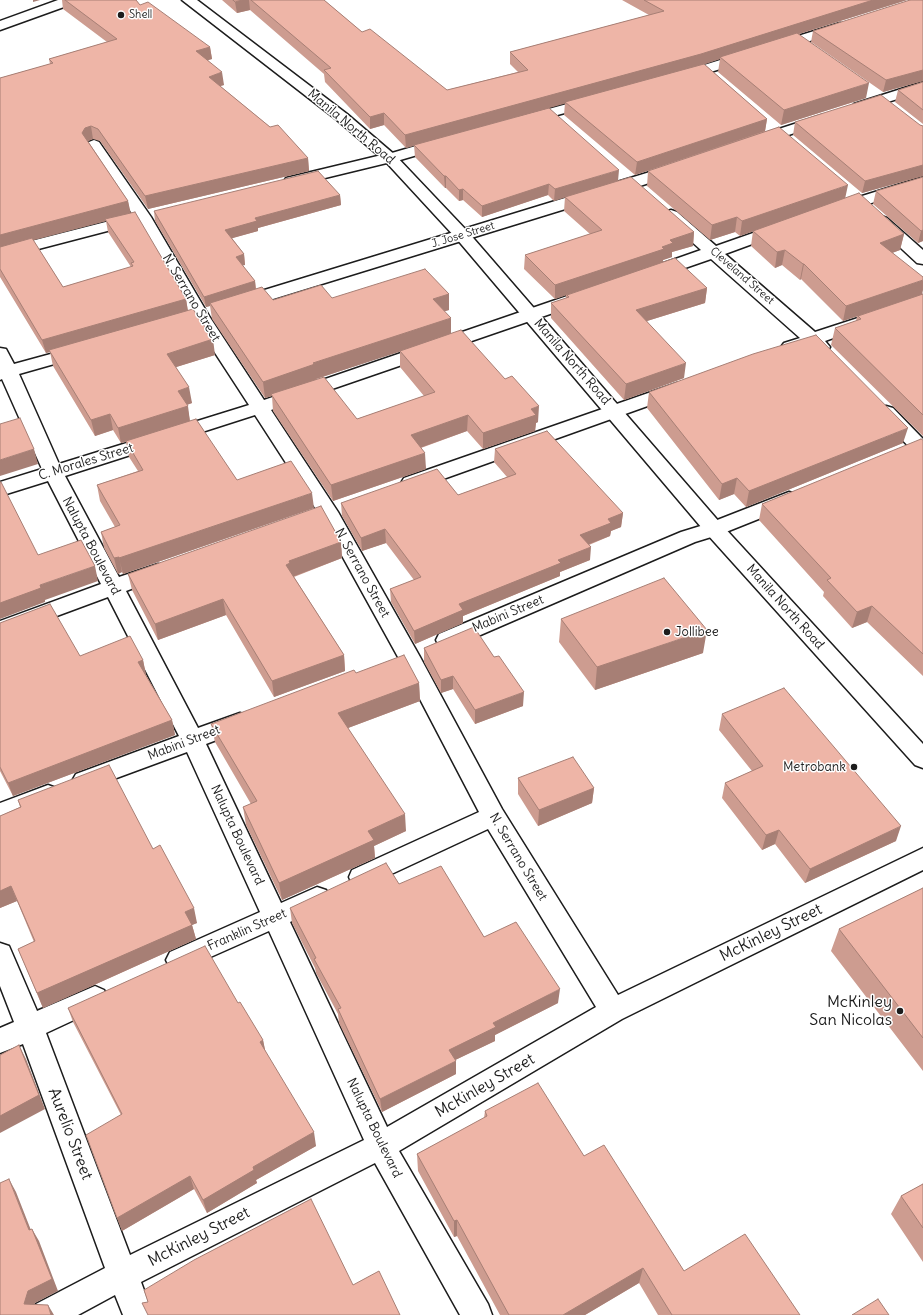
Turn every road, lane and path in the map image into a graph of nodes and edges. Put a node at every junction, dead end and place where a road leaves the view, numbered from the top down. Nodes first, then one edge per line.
1 (70, 0) edge
2 (189, 0) edge
3 (856, 22) edge
4 (0, 26) edge
5 (797, 41) junction
6 (810, 50) edge
7 (666, 81) edge
8 (923, 86) edge
9 (868, 91) edge
10 (605, 98) edge
11 (887, 105) junction
12 (514, 123) edge
13 (455, 140) edge
14 (94, 145) dead end
15 (743, 145) edge
16 (390, 158) junction
17 (692, 163) edge
18 (923, 182) edge
19 (274, 185) edge
20 (640, 188) junction
21 (853, 196) junction
22 (823, 214) edge
23 (150, 215) junction
24 (794, 224) edge
25 (462, 235) junction
26 (714, 252) junction
27 (0, 254) edge
28 (923, 259) edge
29 (640, 277) edge
30 (596, 292) edge
31 (206, 314) junction
32 (531, 315) junction
33 (879, 316) edge
34 (813, 338) junction
35 (93, 347) edge
36 (776, 352) edge
37 (835, 361) edge
38 (3, 367) edge
39 (696, 382) edge
40 (874, 400) edge
41 (259, 408) junction
42 (615, 412) junction
43 (922, 446) edge
44 (897, 454) edge
45 (53, 472) junction
46 (394, 489) edge
47 (0, 490) edge
48 (804, 492) edge
49 (714, 529) junction
50 (172, 566) edge
51 (113, 587) junction
52 (0, 629) edge
53 (421, 651) junction
54 (386, 665) edge
55 (260, 714) edge
56 (193, 740) junction
57 (923, 759) edge
58 (0, 813) edge
59 (493, 816) junction
60 (923, 858) edge
61 (275, 917) junction
62 (0, 954) edge
63 (160, 969) edge
64 (116, 989) edge
65 (613, 1011) junction
66 (30, 1028) junction
67 (0, 1041) edge
68 (380, 1146) junction
69 (122, 1275) junction
70 (47, 1315) edge
71 (138, 1315) edge
72 (477, 1315) edge

1 - 4 main road
2 - 16 main road, Manila North Road
3 - 5 main road
5 - 6 main road
5 - 7 main road
8 - 11 main road
9 - 11 main road
10 - 12 main road
11 - 15 main road
13 - 16 main road
14 - 23 main road, N. Serrano Street
16 - 19 main road
16 - 25 main road, Manila North Road
17 - 20 main road, J. Jose Street
18 - 21 main road
20 - 25 main road, J. Jose Street
20 - 26 main road, Cleveland Street
21 - 22 main road
21 - 28 main road
23 - 27 main road
23 - 31 main road, N. Serrano Street
24 - 26 main road
25 - 31 main road, J. Jose Street
25 - 32 main road, Manila North Road
26 - 29 main road
26 - 34 main road, Cleveland Street
30 - 32 main road, C. Morales Street
31 - 41 main road, N. Serrano Street
32 - 41 main road, C. Morales Street
32 - 42 main road, Manila North Road
33 - 34 main road
34 - 36 main road
34 - 37 main road, Cleveland Street
35 - 38 main road
38 - 45 main road, Nalupta Boulevard
39 - 42 main road
40 - 43 main road
41 - 45 main road, C. Morales Street
41 - 53 main road, N. Serrano Street
42 - 46 main road
42 - 49 main road, Manila North Road
43 - 44 main road
45 - 47 main road, C. Morales Street
45 - 51 main road, Nalupta Boulevard
48 - 49 main road, Mabini Street
49 - 53 main road, Mabini Street
49 - 57 main road, Manila North Road
50 - 51 main road
51 - 52 main road
51 - 56 main road, Nalupta Boulevard
53 - 54 main road, Mabini Street
53 - 59 main road, N. Serrano Street
55 - 56 main road, Mabini Street
56 - 58 main road, Mabini Street
56 - 61 main road, Nalupta Boulevard
59 - 61 main road, Franklin Street
59 - 65 main road, N. Serrano Street
60 - 65 main road, McKinley Street
61 - 63 main road, Franklin Street
61 - 68 main road, Nalupta Boulevard
62 - 66 main road, Aurelio Street
64 - 66 main road
65 - 68 main road, McKinley Street
66 - 67 main road
66 - 69 main road, Aurelio Street
68 - 69 main road, McKinley Street
68 - 72 main road, Nalupta Boulevard
69 - 70 main road, McKinley Street
69 - 71 main road, Aurelio Street

